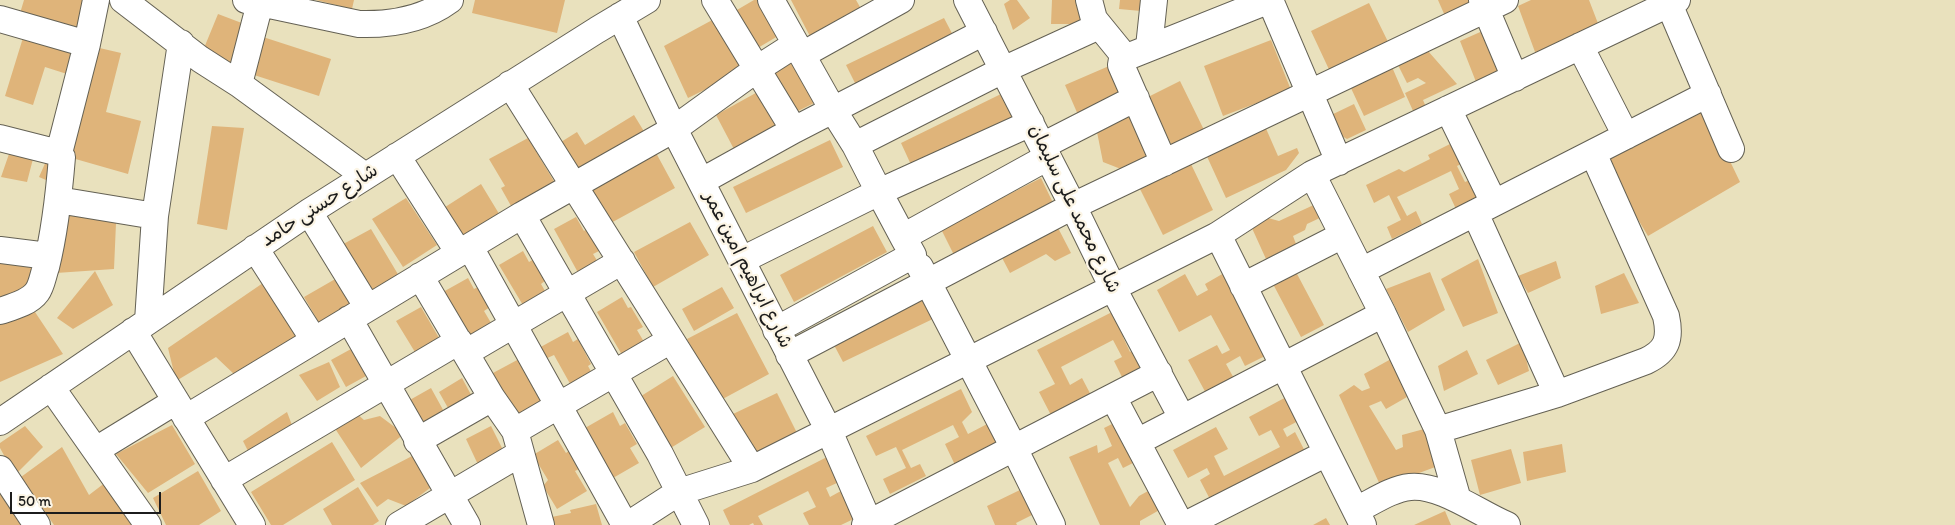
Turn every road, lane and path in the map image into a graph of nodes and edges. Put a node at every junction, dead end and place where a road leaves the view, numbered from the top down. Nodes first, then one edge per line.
1 (96, 0) edge
2 (123, 0) edge
3 (450, 0) edge
4 (647, 0) edge
5 (715, 0) edge
6 (771, 0) edge
7 (901, 0) edge
8 (967, 0) edge
9 (1089, 0) edge
10 (1154, 0) edge
11 (1270, 0) edge
12 (253, 2) edge
13 (1491, 3) edge
14 (1665, 3) edge
15 (612, 8) edge
16 (868, 8) edge
17 (0, 18) edge
18 (1099, 26) junction
19 (984, 32) junction
20 (180, 43) junction
21 (86, 44) junction
22 (1580, 46) junction
23 (1149, 47) junction
24 (799, 49) junction
25 (1125, 57) junction
26 (757, 68) junction
27 (1004, 70) junction
28 (1515, 78) junction
29 (239, 84) junction
30 (510, 84) junction
31 (1310, 93) junction
32 (1708, 94) junction
33 (1136, 98) junction
34 (1448, 109) junction
35 (833, 110) junction
36 (1031, 122) junction
37 (674, 129) junction
38 (794, 130) junction
39 (1626, 136) junction
40 (0, 138) edge
41 (855, 145) junction
42 (1731, 149) dead end
43 (1045, 151) junction
44 (59, 153) junction
45 (1593, 153) junction
46 (397, 156) junction
47 (1339, 162) junction
48 (1164, 163) junction
49 (1312, 174) junction
50 (365, 176) junction
51 (702, 181) junction
52 (574, 186) junction
53 (878, 192) junction
54 (58, 200) junction
55 (1073, 206) junction
56 (1485, 208) junction
57 (308, 212) junction
58 (522, 215) junction
59 (155, 216) junction
60 (1218, 235) junction
61 (1343, 235) junction
62 (908, 246) junction
63 (256, 248) junction
64 (0, 250) edge
65 (464, 250) junction
66 (48, 256) junction
67 (742, 260) junction
68 (622, 261) junction
69 (1361, 271) junction
70 (420, 276) junction
71 (929, 282) junction
72 (1243, 286) junction
73 (1113, 288) junction
74 (567, 294) junction
75 (0, 312) edge
76 (358, 313) junction
77 (1383, 314) junction
78 (514, 325) junction
79 (140, 326) junction
80 (776, 330) junction
81 (314, 340) junction
82 (671, 340) junction
83 (463, 347) junction
84 (790, 355) junction
85 (968, 360) junction
86 (1283, 366) junction
87 (612, 374) junction
88 (1159, 374) junction
89 (386, 384) junction
90 (51, 387) junction
91 (1557, 394) junction
92 (1113, 397) junction
93 (492, 398) junction
94 (559, 406) junction
95 (181, 409) junction
96 (1182, 418) junction
97 (0, 422) edge
98 (1438, 430) junction
99 (829, 431) junction
100 (418, 441) junction
101 (518, 442) junction
102 (1137, 442) junction
103 (1014, 448) junction
104 (96, 450) junction
105 (1327, 453) junction
106 (0, 469) edge
107 (752, 469) junction
108 (224, 480) junction
109 (679, 492) junction
110 (449, 495) junction
111 (1458, 500) junction
112 (1226, 516) edge
113 (1360, 518) edge
114 (868, 524) edge
115 (37, 525) edge
116 (148, 525) edge
117 (252, 525) edge
118 (398, 525) edge
119 (467, 525) edge
120 (541, 525) edge
121 (626, 525) edge
122 (696, 525) edge
123 (1052, 525) edge
124 (1181, 525) edge
125 (1185, 525) edge
126 (1507, 525) edge

1 - 21 street
2 - 20 street
3 - 12 street
4 - 15 street, شارع حسنى حامد
5 - 26 street
6 - 24 street
7 - 16 street
8 - 19 street, شارع محمد على سليمان
9 - 18 street
10 - 23 street
11 - 23 street
11 - 31 street
12 - 29 street
13 - 28 street
13 - 31 street
14 - 22 street
14 - 32 street
15 - 30 street, شارع حسنى حامد
15 - 37 street, شارع ابراهيم امين عمر
16 - 24 street
17 - 21 street
18 - 25 street
18 - 27 street
19 - 27 street, شارع محمد على سليمان
19 - 35 street
20 - 29 street
20 - 59 street
21 - 44 street
22 - 28 street
22 - 39 street
23 - 25 street
24 - 26 street
24 - 35 street
25 - 33 street
26 - 37 street
26 - 38 street
27 - 36 street, شارع محمد على سليمان
27 - 41 street
28 - 34 street
29 - 50 street
30 - 46 street, شارع حسنى حامد
30 - 52 street
31 - 47 street
31 - 48 street
32 - 39 street
32 - 42 street
33 - 43 street
33 - 48 street
34 - 47 street
34 - 56 street
35 - 38 street
35 - 41 street
36 - 43 street, شارع محمد على سليمان
36 - 53 street
37 - 51 street, شارع ابراهيم امين عمر
37 - 52 street
38 - 51 street
39 - 45 street
40 - 44 street
41 - 53 street
43 - 55 street, شارع محمد على سليمان
43 - 62 street
44 - 54 street
45 - 56 street
45 - 91 street
46 - 50 street, شارع حسنى حامد
46 - 65 street
47 - 49 street
48 - 55 street
49 - 60 street
49 - 61 street
50 - 57 street, شارع حسنى حامد
51 - 67 street, شارع ابراهيم امين عمر
52 - 58 street
52 - 68 street
53 - 62 street
53 - 67 street
54 - 59 street
54 - 66 street
55 - 71 street
55 - 73 street, شارع محمد على سليمان
56 - 69 street
56 - 91 street
57 - 63 street, شارع حسنى حامد
57 - 76 street
58 - 65 street
58 - 74 street
59 - 79 street
60 - 72 street
60 - 73 street
61 - 69 street
61 - 72 street
62 - 71 street
62 - 80 street
63 - 79 street, شارع حسنى حامد
63 - 81 street
64 - 66 street
65 - 70 street
65 - 78 street
66 - 75 street
67 - 80 street, شارع ابراهيم امين عمر
68 - 74 street
68 - 82 street
69 - 77 street
70 - 76 street
70 - 83 street
71 - 84 street
71 - 85 street
72 - 86 street
73 - 85 street
73 - 88 street, شارع محمد على سليمان
74 - 78 street
74 - 87 street
76 - 81 street
76 - 89 street
77 - 86 street
77 - 98 street
78 - 83 street
78 - 94 street
79 - 90 street, شارع حسنى حامد
79 - 95 street
80 - 84 street, شارع ابراهيم امين عمر
81 - 95 street
82 - 87 street
82 - 107 street
83 - 89 street
83 - 93 street
84 - 99 street, شارع ابراهيم امين عمر
85 - 99 street
85 - 103 street
86 - 96 street
86 - 105 street
87 - 94 street
87 - 109 street
88 - 92 street
88 - 96 street, شارع محمد على سليمان
89 - 100 street
89 - 108 street
90 - 97 street, شارع حسنى حامد
90 - 104 street
91 - 98 street
92 - 102 street
92 - 103 street
93 - 100 street
93 - 101 street
94 - 101 street
94 - 121 street
95 - 104 street
95 - 108 street
96 - 102 street
98 - 111 street
99 - 107 street
99 - 114 street, شارع ابراهيم امين عمر
100 - 110 street
101 - 110 street
101 - 120 street
102 - 124 street
103 - 114 street
103 - 123 street
104 - 116 street
105 - 112 street
105 - 113 street
106 - 115 street
107 - 109 street
108 - 117 street
109 - 121 street
109 - 122 street
110 - 118 street
110 - 119 street
111 - 113 street
111 - 126 street
112 - 125 street

